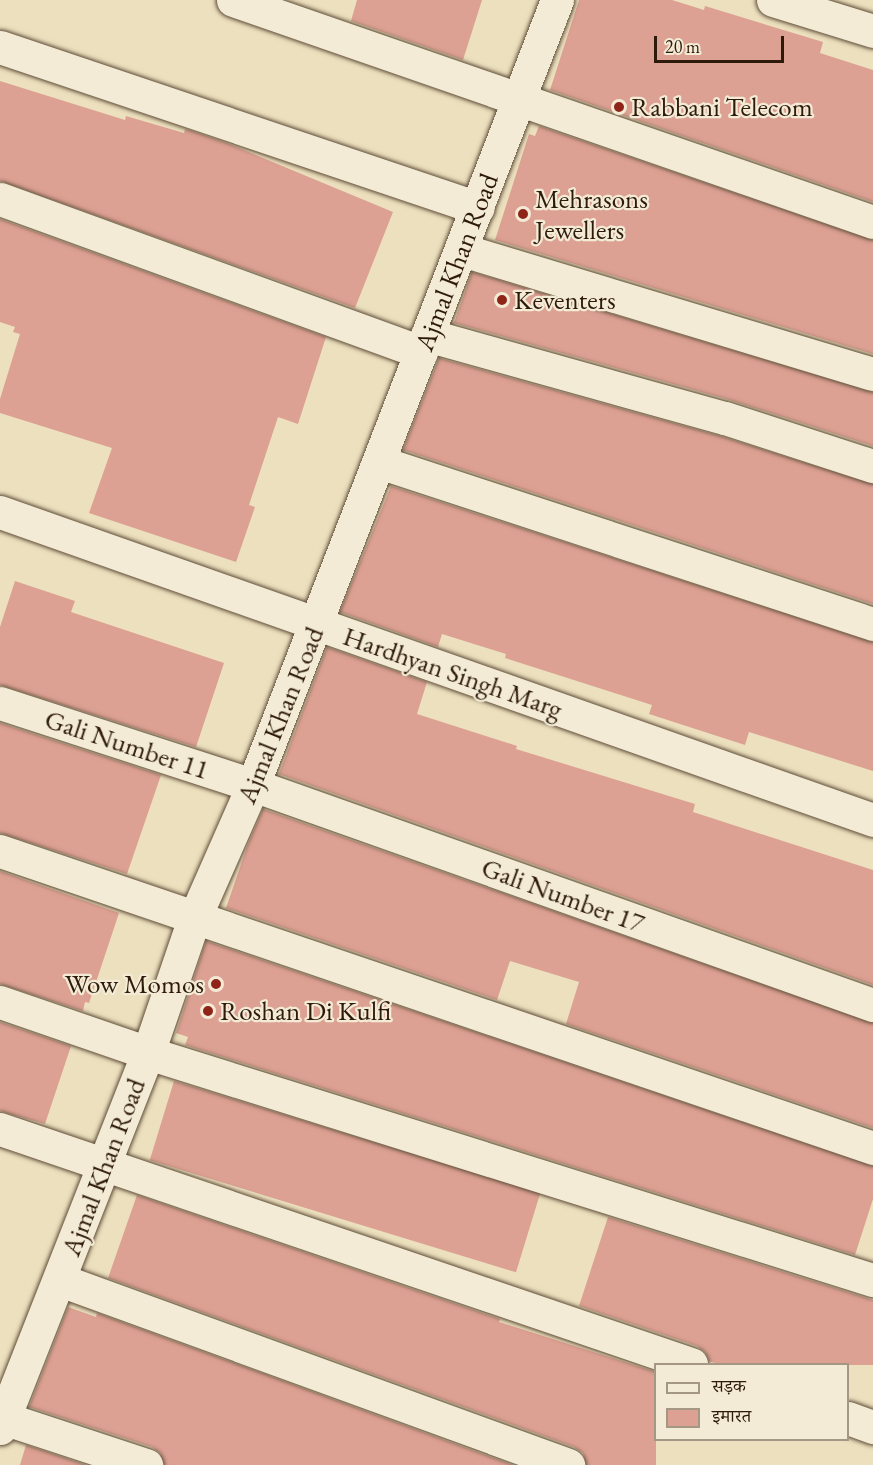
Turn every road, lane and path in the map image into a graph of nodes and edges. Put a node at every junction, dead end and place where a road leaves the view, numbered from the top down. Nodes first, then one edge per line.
1 (233, 0) edge
2 (557, 0) edge
3 (773, 0) edge
4 (873, 31) edge
5 (0, 47) edge
6 (518, 101) junction
7 (0, 199) edge
8 (478, 208) junction
9 (873, 222) edge
10 (462, 250) junction
11 (424, 343) junction
12 (873, 374) edge
13 (379, 462) junction
14 (873, 466) edge
15 (0, 512) edge
16 (316, 624) junction
17 (873, 624) edge
18 (0, 703) edge
19 (253, 785) junction
20 (873, 820) edge
21 (0, 851) edge
22 (194, 919) junction
23 (0, 1002) edge
24 (873, 1005) edge
25 (148, 1053) junction
26 (0, 1129) edge
27 (873, 1148) edge
28 (105, 1163) junction
29 (60, 1280) junction
30 (873, 1280) edge
31 (685, 1363) edge
32 (849, 1418) edge
33 (1, 1421) edge
34 (873, 1427) edge
35 (146, 1465) edge
36 (568, 1465) edge

1 - 6 street
2 - 6 street, Ajmal Khan Road
3 - 4 street
5 - 8 street
6 - 8 street, Ajmal Khan Road
6 - 9 street
7 - 11 street
8 - 10 street, Ajmal Khan Road
10 - 11 street, Ajmal Khan Road
10 - 12 street
11 - 13 street, Ajmal Khan Road
11 - 14 street
13 - 16 street, Ajmal Khan Road
13 - 17 street
15 - 16 street, Hardhyan Singh Marg
16 - 19 street, Ajmal Khan Road
16 - 20 street, Hardhyan Singh Marg
18 - 19 street, Gali Number 11
19 - 22 street, Ajmal Khan Road
19 - 24 street, Gali Number 17
21 - 22 street
22 - 25 street, Ajmal Khan Road
22 - 27 street
23 - 25 street
25 - 28 street, Ajmal Khan Road
25 - 30 street
26 - 28 street
28 - 29 street, Ajmal Khan Road
28 - 31 street
29 - 33 street, Ajmal Khan Road
29 - 36 street
32 - 34 street
33 - 35 street

